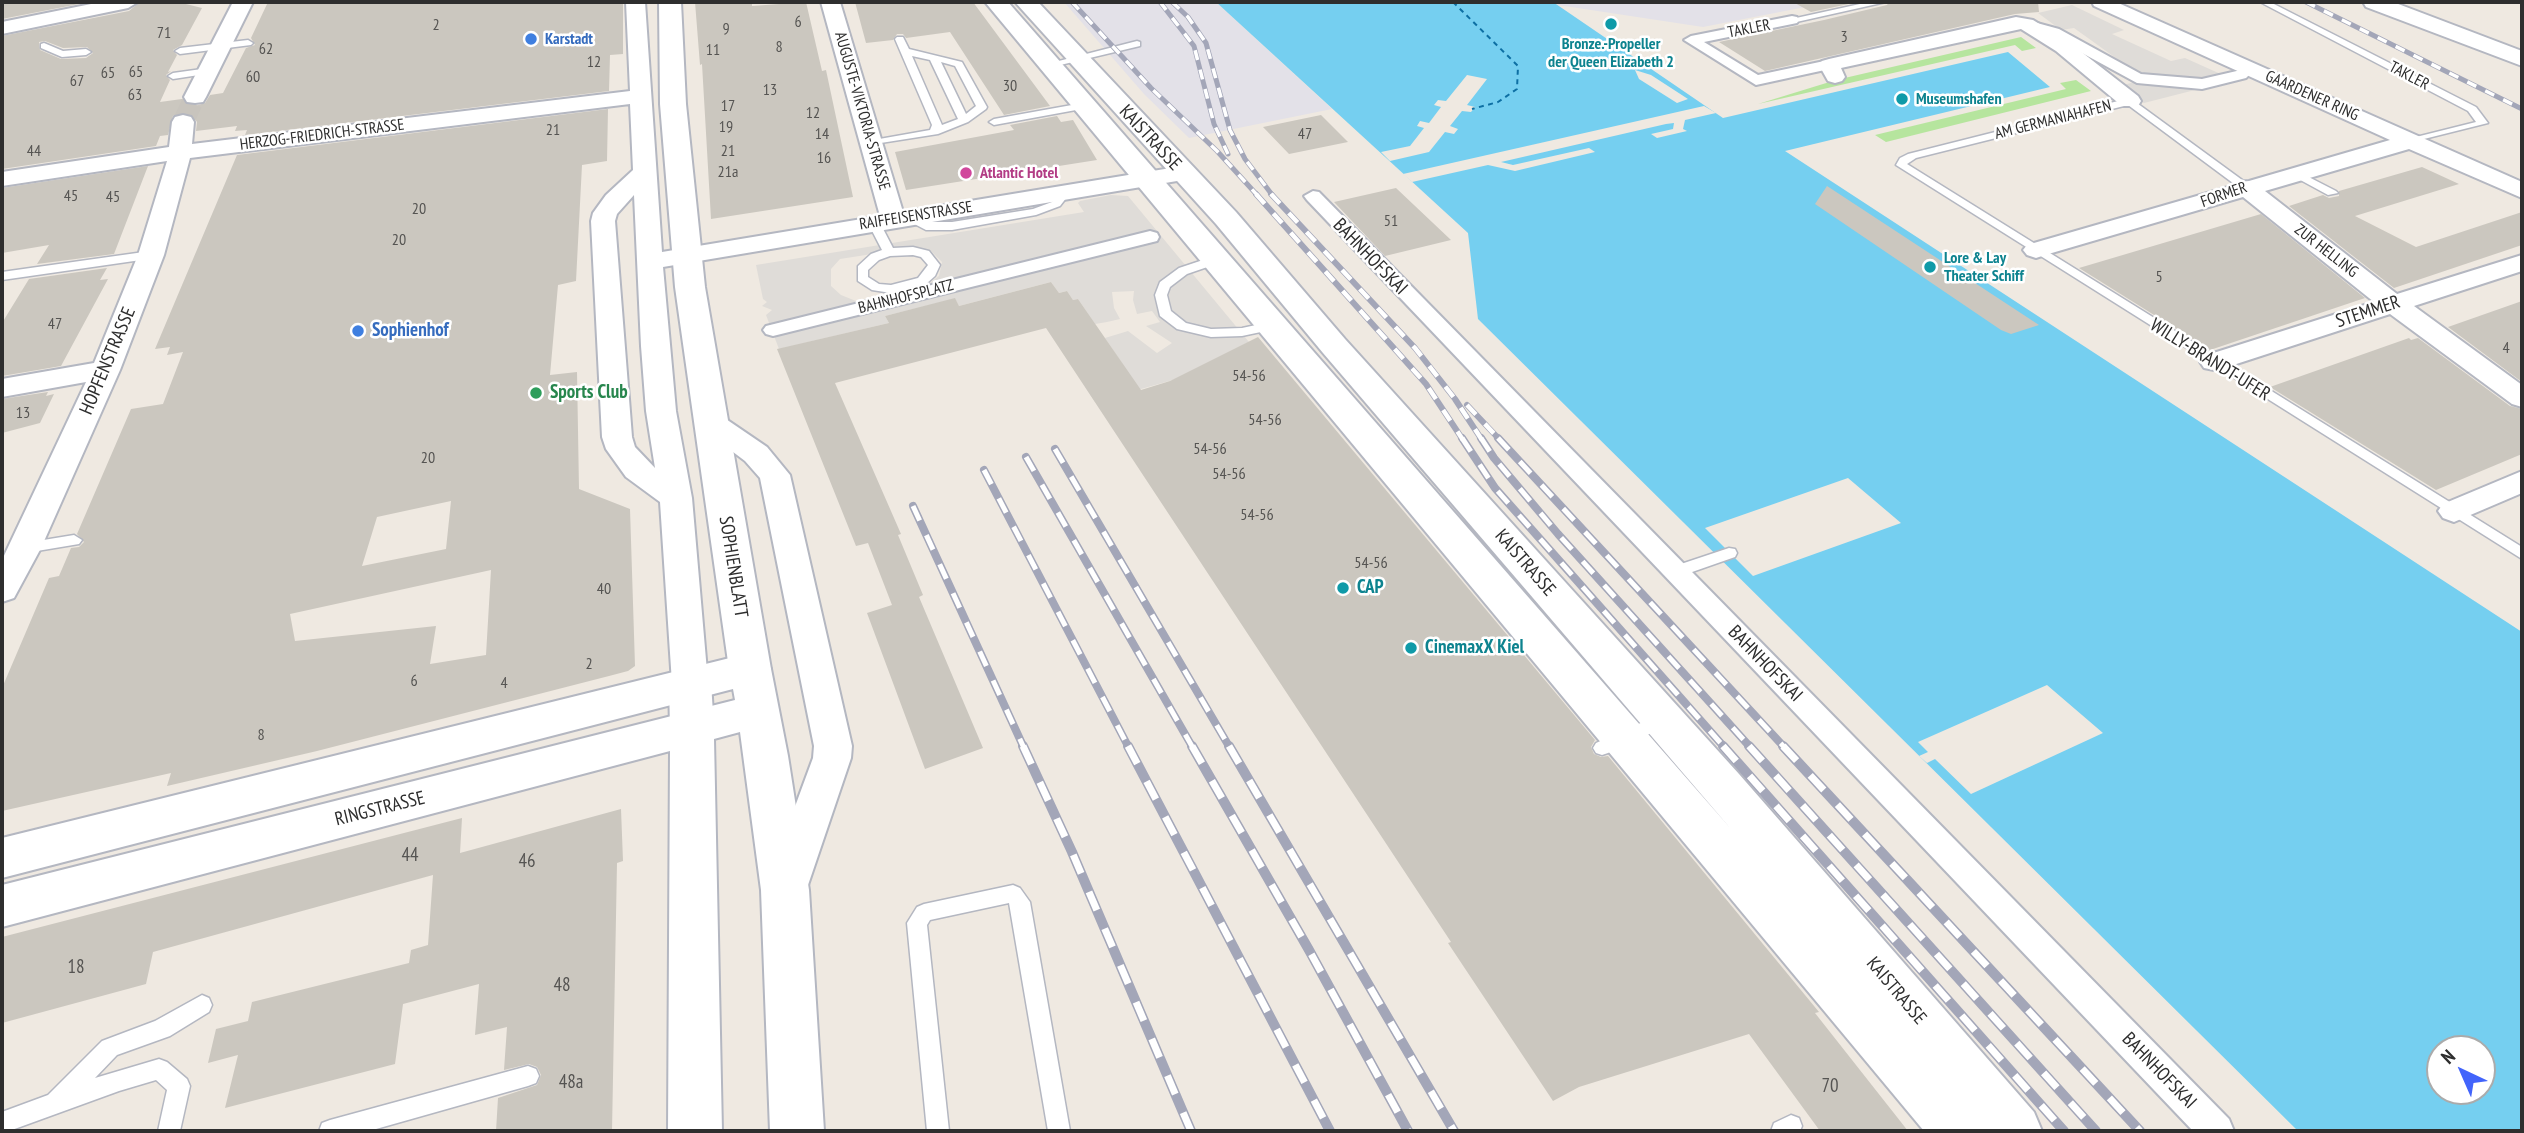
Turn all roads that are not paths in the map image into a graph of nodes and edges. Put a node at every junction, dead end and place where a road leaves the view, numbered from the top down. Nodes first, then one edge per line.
1 (128, 2) edge
2 (243, 2) edge
3 (635, 2) edge
4 (670, 2) edge
5 (830, 2) edge
6 (996, 2) edge
7 (1026, 2) edge
8 (1881, 2) edge
9 (2101, 2) edge
10 (2264, 2) edge
11 (2374, 2) edge
12 (2395, 2) edge
13 (1792, 20) joint
14 (2026, 23) junction
15 (2432, 24) junction
16 (2, 28) edge
17 (900, 39) dead end
18 (248, 43) dead end
19 (1137, 44) dead end
20 (44, 46) dead end
21 (221, 46) junction
22 (180, 51) dead end
23 (905, 51) junction
24 (86, 52) dead end
25 (933, 57) junction
26 (2522, 60) edge
27 (1064, 61) junction
28 (209, 71) junction
29 (1832, 71) joint
30 (2248, 73) junction
31 (173, 76) dead end
32 (642, 96) junction
33 (195, 97) tunnel mouth
34 (2130, 101) junction
35 (1083, 106) junction
36 (964, 120) junction
37 (183, 122) tunnel mouth
38 (994, 122) dead end
39 (934, 132) junction
40 (2412, 141) junction
41 (872, 143) junction
42 (177, 153) junction
43 (1902, 162) joint
44 (644, 172) junction
45 (1183, 173) junction
46 (2297, 174) junction
47 (2, 180) edge
48 (1146, 180) junction
49 (2245, 187) junction
50 (2522, 191) edge
51 (2332, 192) dead end
52 (1312, 196) dead end
53 (891, 220) junction
54 (1150, 237) dead end
55 (2036, 250) junction
56 (889, 252) junction
57 (151, 255) junction
58 (687, 255) junction
59 (1215, 260) junction
60 (650, 262) junction
61 (2522, 263) edge
62 (2, 276) edge
63 (2393, 304) junction
64 (1270, 326) junction
65 (773, 330) dead end
66 (2214, 362) junction
67 (106, 370) junction
68 (2, 388) edge
69 (2522, 398) edge
70 (710, 421) junction
71 (2522, 481) edge
72 (676, 498) junction
73 (2454, 512) junction
74 (74, 540) dead end
75 (25, 548) junction
76 (1729, 553) dead end
77 (2522, 554) edge
78 (1686, 568) junction
79 (2, 590) edge
80 (754, 690) junction
81 (691, 706) junction
82 (1630, 736) junction
83 (832, 752) joint
84 (304, 782) junction
85 (1690, 802) junction
86 (298, 830) junction
87 (2, 858) edge
88 (785, 890) junction
89 (2, 906) edge
90 (202, 1005) dead end
91 (528, 1076) dead end
92 (51, 1107) junction
93 (2, 1123) edge
94 (169, 1131) edge
95 (330, 1131) edge
96 (695, 1131) edge
97 (797, 1131) edge
98 (938, 1131) edge
99 (1059, 1131) edge
100 (1959, 1131) edge
101 (2015, 1131) edge
102 (2217, 1131) edge

1 - 16 street
2 - 21 street
3 - 32 street
4 - 58 main road, SOPHIENBLATT
5 - 41 street, AUGUSTE-VIKTORIA-STRASSE
6 - 27 main road, KAISTRASSE
7 - 27 main road, KAISTRASSE
8 - 13 lane, TAKLER
9 - 30 street, GAARDENER RING
10 - 40 lane, TAKLER
11 - 15 main road
12 - 15 main road
13 - 29 street, TAKLER
14 - 29 street
14 - 30 street
14 - 34 street, AM GERMANIAHAFEN
15 - 26 main road
17 - 23 lane
18 - 21 lane
19 - 27 lane
20 - 24 lane
21 - 22 lane
21 - 28 street
23 - 25 lane
23 - 39 lane
25 - 36 lane
25 - 36 lane
27 - 35 main road, KAISTRASSE
27 - 45 main road, KAISTRASSE
28 - 31 lane
28 - 33 street
30 - 40 street, GAARDENER RING
32 - 42 street, HERZOG-FRIEDRICH-STRASSE
32 - 44 street
34 - 43 lane, AM GERMANIAHAFEN
34 - 49 lane, ZUR HELLING
35 - 38 lane
35 - 48 main road, KAISTRASSE
36 - 39 lane
37 - 42 street, HOPFENSTRASSE
39 - 41 lane
40 - 46 street, FORMER
40 - 50 street, GAARDENER RING
41 - 53 street, AUGUSTE-VIKTORIA-STRASSE
42 - 47 street, HERZOG-FRIEDRICH-STRASSE
42 - 57 street, HOPFENSTRASSE
43 - 55 lane, WILLY-BRANDT-UFER
44 - 60 street
44 - 72 street
45 - 48 street, RAIFFEISENSTRASSE
45 - 82 main road, KAISTRASSE
46 - 49 street, FORMER
46 - 51 lane
48 - 53 street, RAIFFEISENSTRASSE
48 - 59 main road, KAISTRASSE
49 - 55 street, FORMER
49 - 63 street, ZUR HELLING
52 - 78 street, BAHNHOFSKAI
53 - 56 lane
53 - 58 street, RAIFFEISENSTRASSE
54 - 65 street, BAHNHOFSPLATZ
55 - 66 lane, WILLY-BRANDT-UFER
56 - 56 lane, BAHNHOFSPLATZ
57 - 62 lane
57 - 67 street, HOPFENSTRASSE
58 - 60 street, RAIFFEISENSTRASSE
58 - 70 main road, SOPHIENBLATT
59 - 64 main road, KAISTRASSE
59 - 64 lane
60 - 72 street
61 - 63 street, STEMMER
63 - 66 street, STEMMER
63 - 69 street, ZUR HELLING
64 - 82 main road, KAISTRASSE
66 - 73 lane, WILLY-BRANDT-UFER
67 - 68 street
67 - 75 street, HOPFENSTRASSE
70 - 80 main road, SOPHIENBLATT
70 - 83 street
71 - 73 street
72 - 81 street
73 - 77 lane, WILLY-BRANDT-UFER
74 - 75 lane
75 - 79 street, HOPFENSTRASSE
76 - 78 lane
78 - 102 street, BAHNHOFSKAI
80 - 81 main road, RINGSTRASSE
80 - 88 main road, SOPHIENBLATT
81 - 84 main road, RINGSTRASSE
81 - 86 main road, RINGSTRASSE
81 - 96 main road
82 - 85 main road, KAISTRASSE
83 - 88 street
84 - 86 lane
84 - 87 main road, RINGSTRASSE
85 - 100 main road, KAISTRASSE
85 - 101 main road, KAISTRASSE
86 - 89 main road, RINGSTRASSE
88 - 97 main road, SOPHIENBLATT
90 - 92 lane
91 - 95 lane
92 - 93 lane
92 - 94 lane
98 - 99 lane

